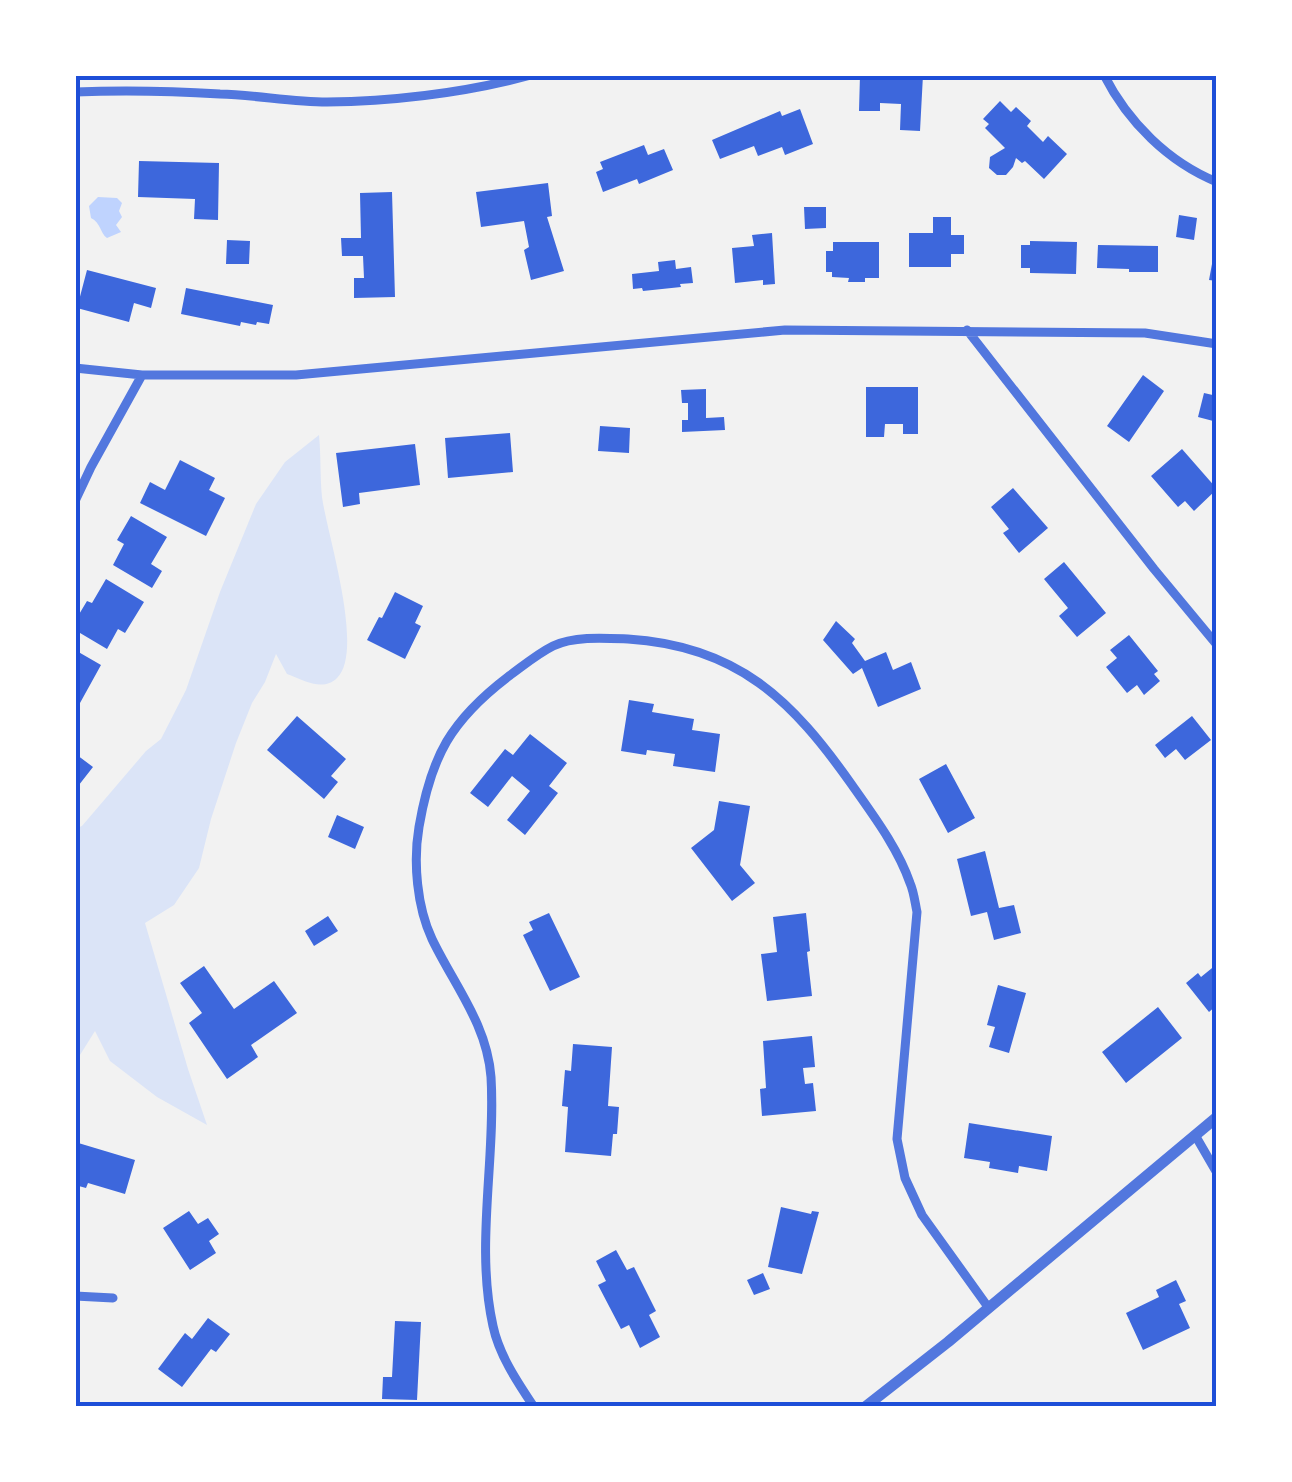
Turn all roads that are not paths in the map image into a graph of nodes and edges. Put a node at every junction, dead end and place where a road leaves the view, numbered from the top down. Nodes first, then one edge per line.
1 (531, 75) edge
2 (1104, 75) edge
3 (75, 92) edge
4 (1217, 182) edge
5 (966, 330) junction
6 (1217, 344) edge
7 (75, 368) edge
8 (142, 374) junction
9 (75, 502) edge
10 (1217, 644) edge
11 (1217, 1117) edge
12 (1195, 1135) junction
13 (1217, 1173) edge
14 (75, 1296) edge
15 (114, 1298) dead end
16 (988, 1307) junction
17 (534, 1407) edge
18 (866, 1407) edge

1 - 3 street
2 - 4 street
5 - 6 street
5 - 8 street
5 - 10 street
7 - 8 street
8 - 9 street
11 - 12 street
12 - 13 street
12 - 16 street
14 - 15 street
16 - 17 street
16 - 18 street

